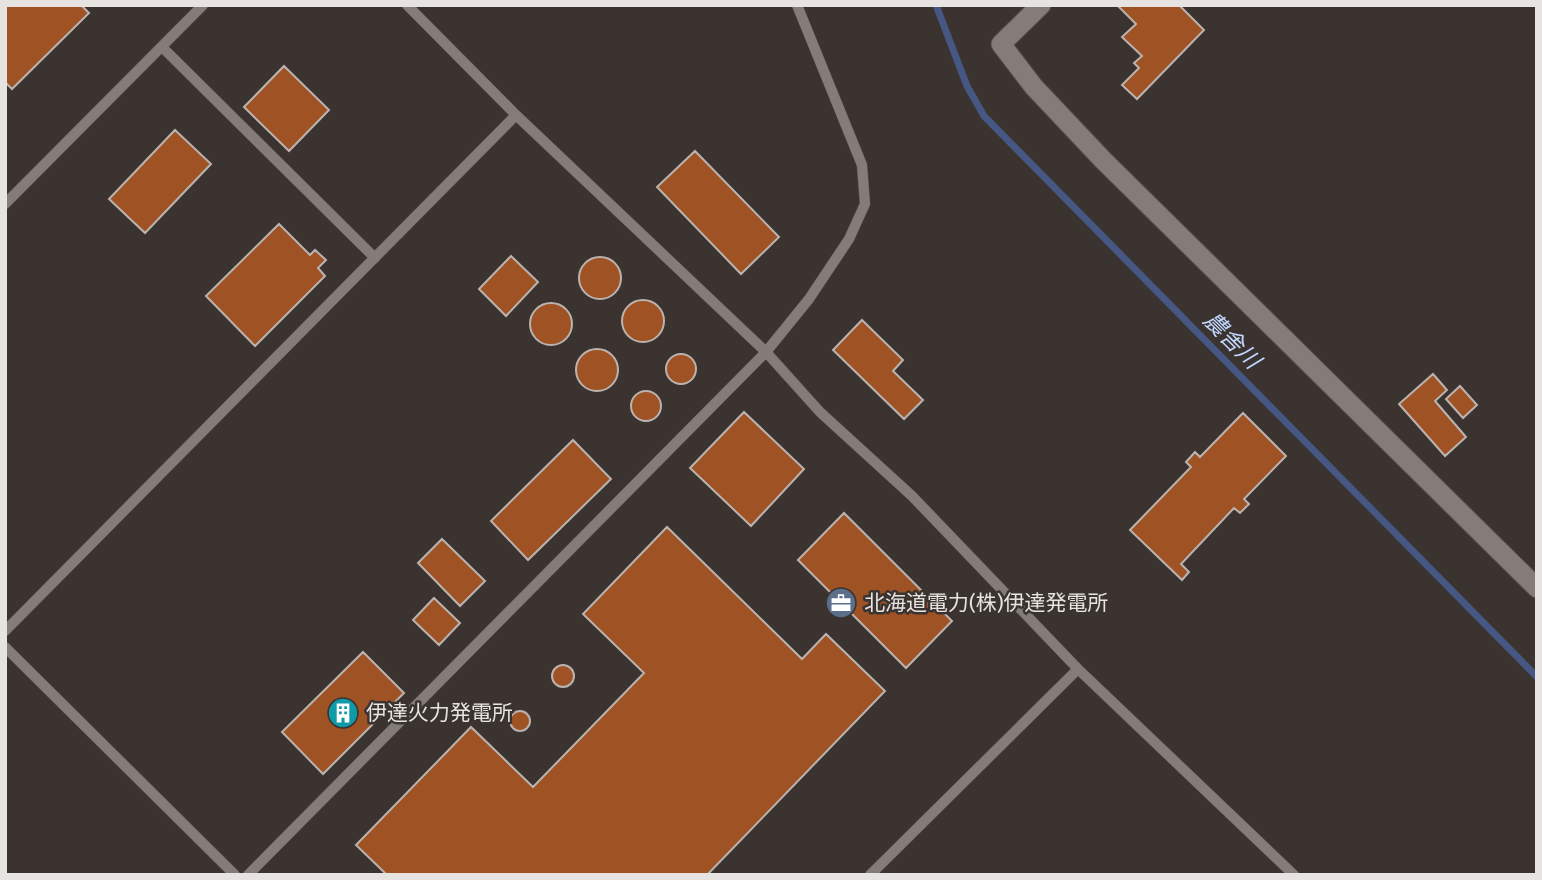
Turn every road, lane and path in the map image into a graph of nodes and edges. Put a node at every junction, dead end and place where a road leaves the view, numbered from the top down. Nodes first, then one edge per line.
1 (203, 5) edge
2 (407, 5) edge
3 (797, 5) edge
4 (1041, 5) edge
5 (162, 47) junction
6 (516, 115) junction
7 (7, 200) edge
8 (375, 258) junction
9 (766, 352) junction
10 (1537, 588) edge
11 (5, 631) edge
12 (5, 648) edge
13 (1078, 669) junction
14 (235, 875) edge
15 (248, 875) edge
16 (870, 875) edge
17 (1294, 875) edge

1 - 5 lane
2 - 6 lane
3 - 9 lane
4 - 10 street
5 - 7 lane
5 - 8 lane
6 - 8 lane
6 - 9 lane
8 - 11 lane
9 - 13 lane
9 - 15 lane
12 - 14 lane
13 - 16 lane
13 - 17 lane

